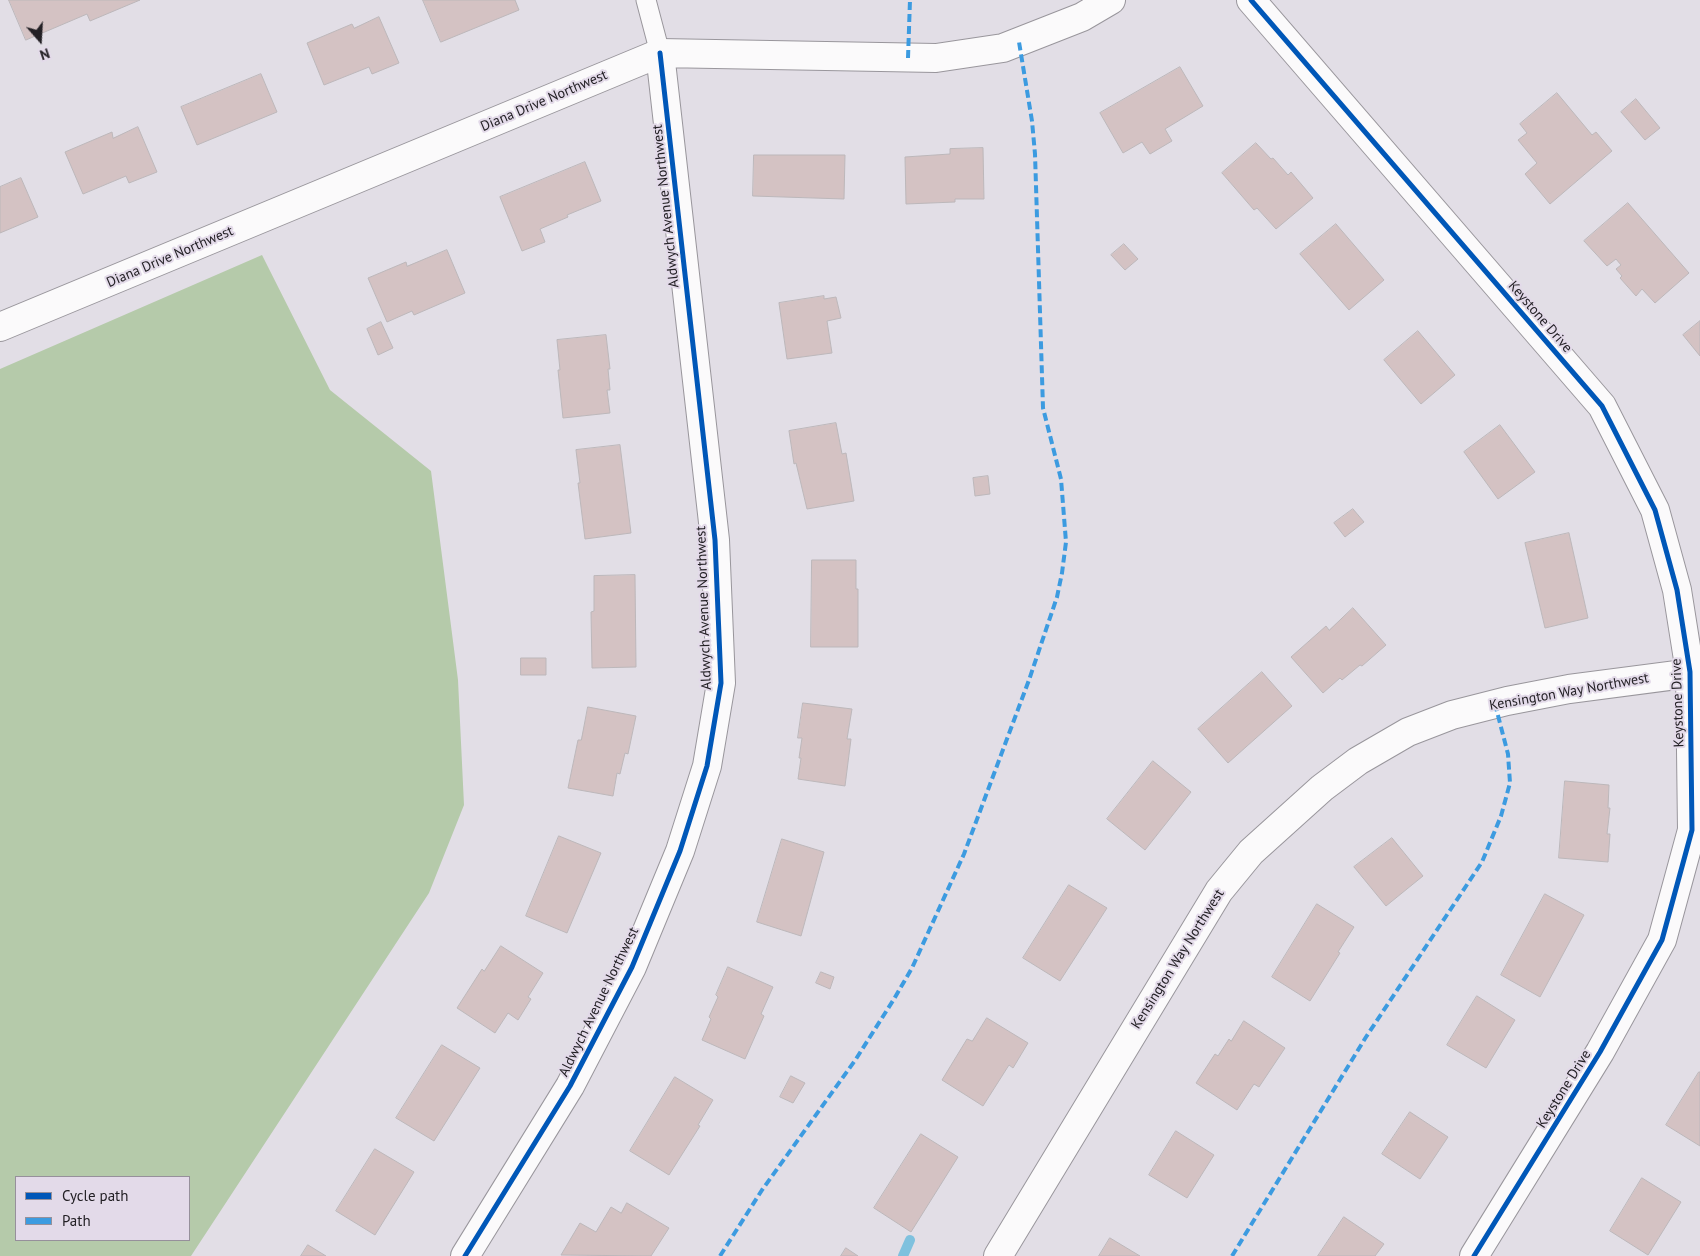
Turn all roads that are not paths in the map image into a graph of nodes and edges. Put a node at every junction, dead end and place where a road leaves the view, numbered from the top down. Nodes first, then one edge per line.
1 (646, 0) edge
2 (1111, 0) edge
3 (1251, 0) edge
4 (660, 53) junction
5 (0, 327) edge
6 (1695, 672) edge
7 (465, 1256) edge
8 (998, 1256) edge
9 (1474, 1256) edge

1 - 4 lane
2 - 4 street, Diana Drive Northwest
3 - 6 street, Keystone Drive
4 - 5 street, Diana Drive Northwest
4 - 7 street, Aldwych Avenue Northwest
6 - 8 street, Kensington Way Northwest
6 - 9 street, Keystone Drive

